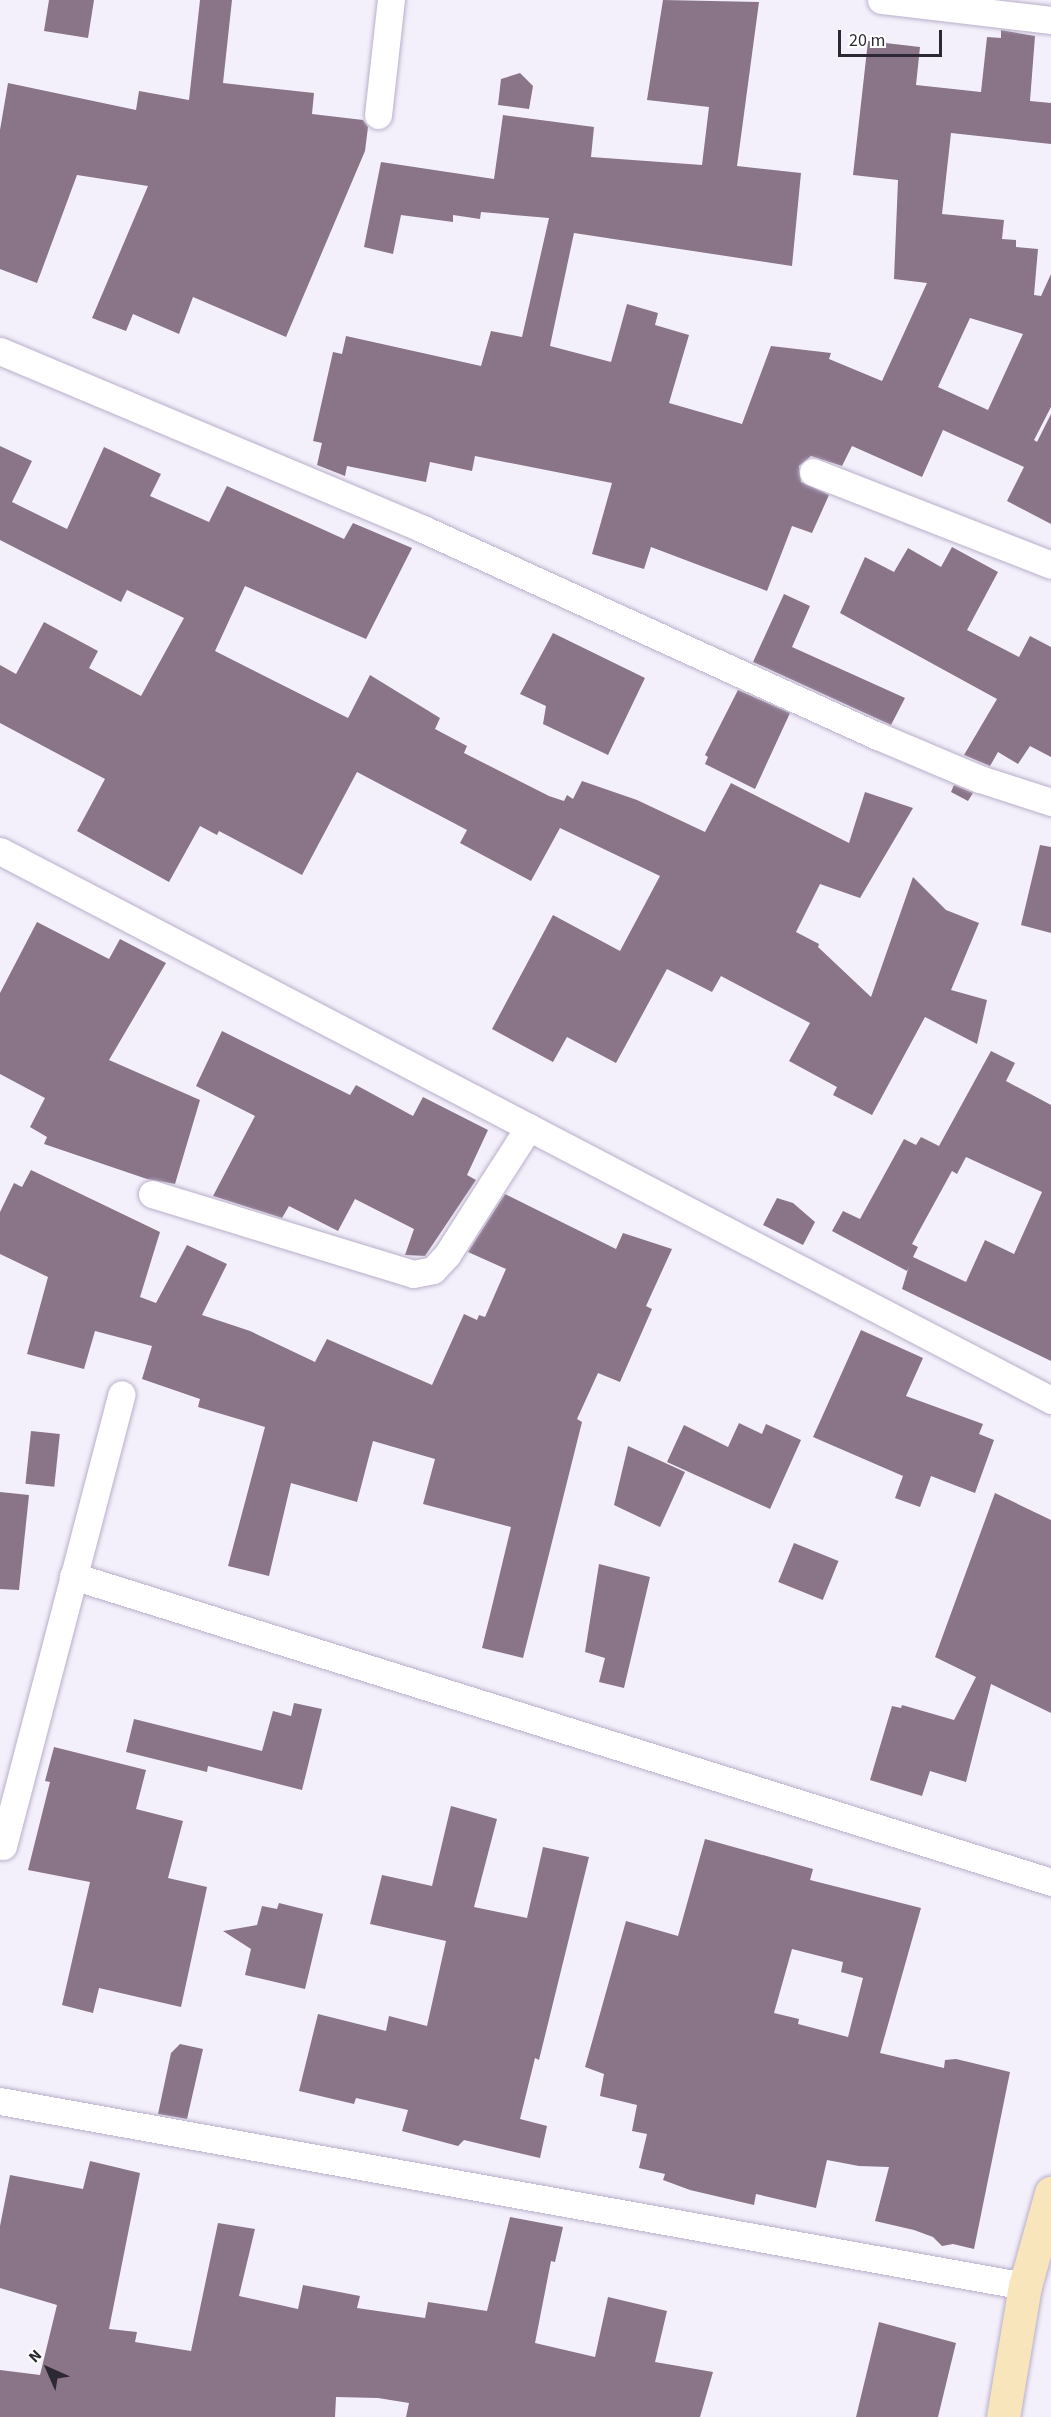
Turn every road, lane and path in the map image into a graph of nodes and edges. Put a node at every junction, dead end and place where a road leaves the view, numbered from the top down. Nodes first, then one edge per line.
1 (391, 0) edge
2 (881, 0) edge
3 (1051, 20) edge
4 (378, 115) dead end
5 (0, 351) edge
6 (813, 472) dead end
7 (1051, 565) edge
8 (1051, 802) edge
9 (0, 851) edge
10 (529, 1127) junction
11 (152, 1194) dead end
12 (122, 1394) dead end
13 (1051, 1400) edge
14 (73, 1576) junction
15 (3, 1846) dead end
16 (1051, 1882) edge
17 (0, 2101) edge
18 (1051, 2193) edge
19 (1025, 2286) junction
20 (1003, 2417) edge

1 - 4 street
2 - 3 street
5 - 8 street
6 - 7 street
9 - 10 street
10 - 11 street
10 - 13 street
12 - 14 street
14 - 15 street
14 - 16 street
17 - 19 street
18 - 19 street
19 - 20 street

